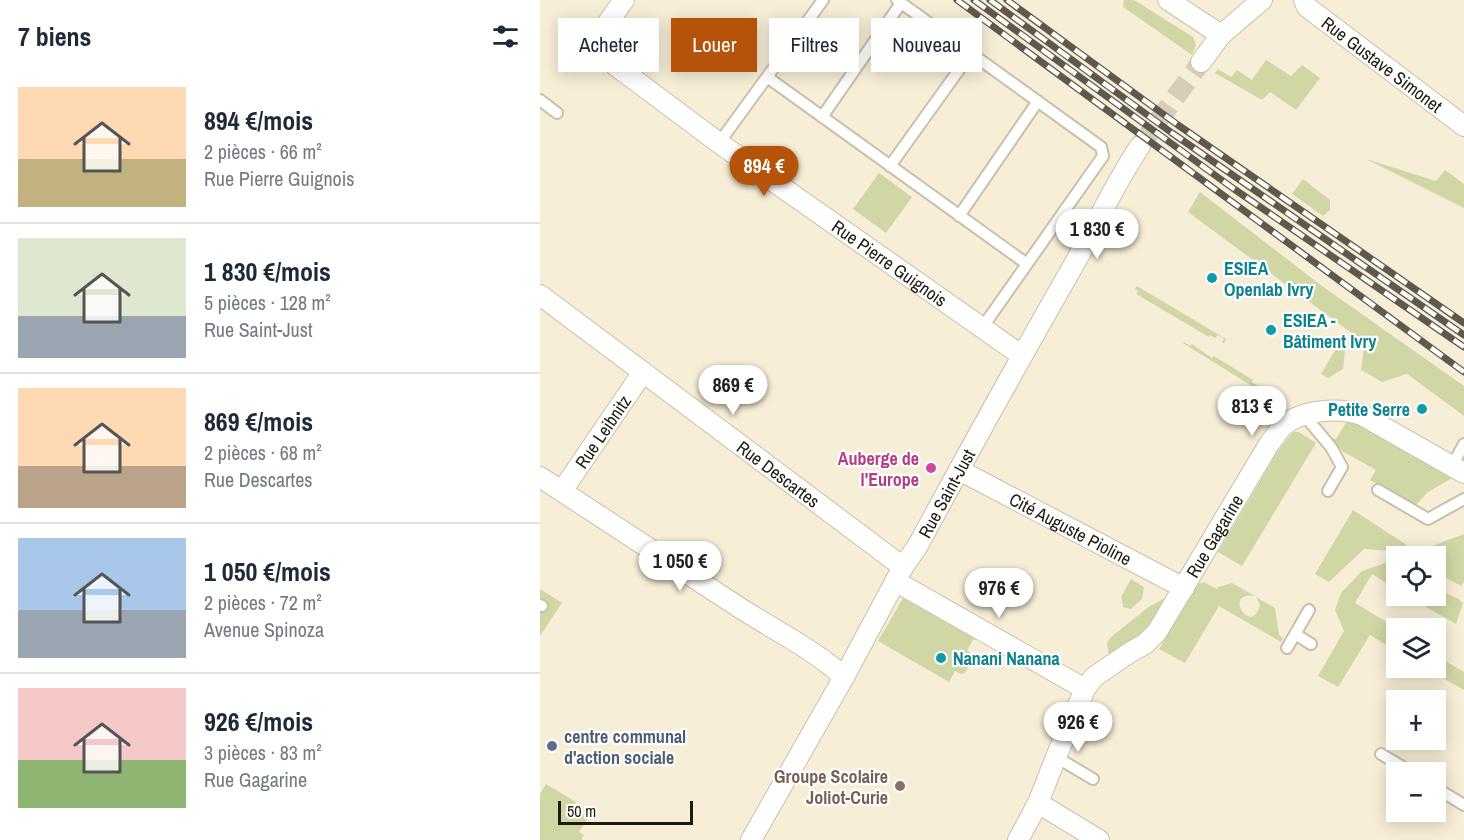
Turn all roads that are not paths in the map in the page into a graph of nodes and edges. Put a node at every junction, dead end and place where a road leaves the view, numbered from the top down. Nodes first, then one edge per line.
1 (624, 0) edge
2 (823, 0) edge
3 (1168, 0) edge
4 (1262, 0) edge
5 (1304, 0) edge
6 (899, 1) edge
7 (923, 18) edge
8 (1221, 35) junction
9 (982, 61) edge
10 (1201, 62) tunnel mouth
11 (957, 72) edge
12 (767, 77) junction
13 (540, 100) edge
14 (1038, 101) junction
15 (557, 113) dead end
16 (822, 117) junction
17 (1464, 126) edge
18 (719, 143) junction
19 (1140, 146) tunnel mouth
20 (890, 166) junction
21 (959, 216) junction
22 (1027, 264) junction
23 (540, 295) edge
24 (982, 328) junction
25 (1021, 355) junction
26 (643, 372) junction
27 (1304, 415) junction
28 (1464, 444) edge
29 (1458, 469) edge
30 (959, 470) junction
31 (540, 477) edge
32 (1378, 490) dead end
33 (562, 491) junction
34 (1328, 491) dead end
35 (1464, 499) edge
36 (899, 574) junction
37 (1184, 588) junction
38 (1309, 610) dead end
39 (1295, 634) junction
40 (1311, 644) dead end
41 (1287, 648) dead end
42 (844, 677) junction
43 (1085, 689) junction
44 (1381, 754) dead end
45 (1056, 757) junction
46 (1394, 762) edge
47 (1092, 779) dead end
48 (1446, 794) edge
49 (1038, 803) junction
50 (1464, 805) edge
51 (751, 840) edge
52 (1018, 840) edge
53 (1099, 840) edge

1 - 18 street, Rue Pierre Guignois
2 - 12 lane
3 - 8 street
4 - 8 street
5 - 17 street, Rue Gustave Simonet
6 - 7 lane
6 - 16 lane
8 - 10 street
9 - 14 lane
11 - 20 lane
12 - 16 lane
12 - 18 lane
13 - 15 lane
14 - 21 lane
14 - 22 lane
16 - 20 lane
18 - 24 street, Rue Pierre Guignois
19 - 25 street, Rue Saint-Just
20 - 21 lane
21 - 22 lane
22 - 24 lane
23 - 26 street, Rue Descartes
24 - 25 street, Rue Pierre Guignois
25 - 30 street, Rue Saint-Just
26 - 33 street, Rue Leibnitz
26 - 36 street, Rue Descartes
27 - 29 street, Rue Gagarine
27 - 34 lane
27 - 37 street, Rue Gagarine
28 - 29 lane
30 - 36 street, Rue Saint-Just
30 - 37 street, Cité Auguste Pioline
31 - 33 street
32 - 35 lane
33 - 42 street
36 - 42 street, Rue Saint-Just
36 - 43 street, Rue Descartes
37 - 43 street, Rue Gagarine
38 - 39 lane
39 - 40 lane
39 - 41 lane
42 - 51 street, Rue Saint-Just
43 - 45 street, Rue Gagarine
44 - 46 lane
45 - 47 lane
45 - 49 street, Rue Gagarine
48 - 50 lane
49 - 52 street, Rue Gagarine
49 - 53 street

